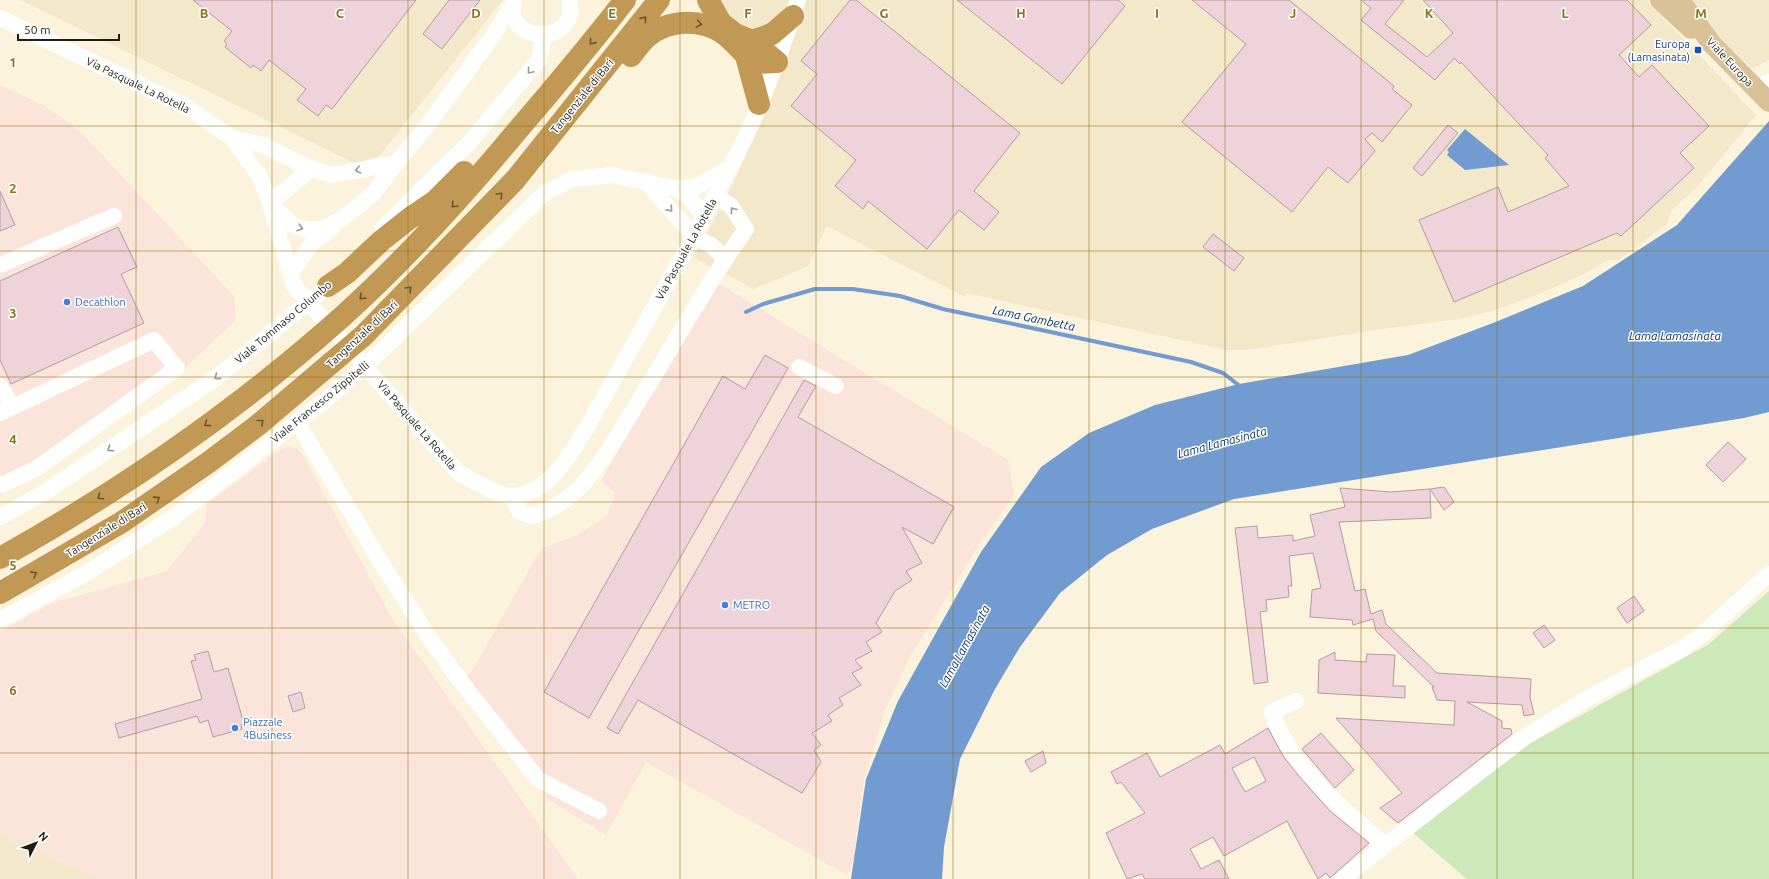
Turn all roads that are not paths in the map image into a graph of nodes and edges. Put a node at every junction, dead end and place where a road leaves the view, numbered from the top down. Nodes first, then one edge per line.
1 (625, 0) edge
2 (659, 0) edge
3 (708, 0) edge
4 (1660, 0) edge
5 (1680, 0) edge
6 (570, 1) edge
7 (514, 2) edge
8 (795, 8) edge
9 (0, 18) edge
10 (522, 28) junction
11 (544, 36) junction
12 (492, 37) junction
13 (1711, 43) junction
14 (749, 49) junction
15 (777, 62) junction
16 (587, 90) junction
17 (550, 93) junction
18 (1765, 94) edge
19 (759, 104) junction
20 (232, 138) junction
21 (396, 163) junction
22 (729, 168) junction
23 (311, 169) junction
24 (646, 182) junction
25 (678, 189) junction
26 (716, 196) junction
27 (270, 203) junction
28 (114, 216) dead end
29 (703, 217) junction
30 (342, 219) junction
31 (694, 236) junction
32 (725, 259) junction
33 (0, 265) edge
34 (290, 273) junction
35 (328, 286) junction
36 (799, 367) dead end
37 (0, 386) edge
38 (836, 386) dead end
39 (4, 407) edge
40 (297, 422) junction
41 (0, 486) edge
42 (513, 496) junction
43 (0, 517) edge
44 (0, 558) edge
45 (1769, 574) edge
46 (0, 593) edge
47 (0, 620) edge
48 (1296, 701) dead end
49 (599, 811) dead end
50 (1385, 844) junction
51 (1342, 879) edge

1 -> 17 highway
16 -> 2 highway, Tangenziale di Bari
3 - 14 highway
4 - 13 main road
5 - 13 main road, Viale Europa
6 - 11 street
7 - 10 street
7 - 12 street
8 - 14 highway
8 - 15 street, Via Pasquale La Rotella
9 - 20 street, Via Pasquale La Rotella
10 - 11 street
10 - 12 street
11 -> 35 street, Viale Tommaso Columbo
12 - 21 street
13 - 18 main road, Viale Europa
14 - 15 highway
16 -> 14 highway
14 - 19 highway
15 - 19 street, Via Pasquale La Rotella
46 -> 16 highway, Tangenziale di Bari
17 - 35 highway
17 -> 44 highway
19 - 22 street, Via Pasquale La Rotella
20 - 23 street
20 - 27 street, Via Pasquale La Rotella
21 -> 23 street
21 - 30 street
22 - 25 street
22 - 26 street, Via Pasquale La Rotella
23 - 27 street
24 - 25 street, Viale Francesco Zippitelli
24 -> 31 street
24 - 40 street, Viale Francesco Zippitelli
25 - 29 street
26 - 29 street, Via Pasquale La Rotella
32 -> 26 street
27 -> 30 street
27 - 34 street, Via Pasquale La Rotella
28 - 33 street
29 - 31 street, Via Pasquale La Rotella
30 - 34 street
31 - 32 street
31 - 42 street, Via Pasquale La Rotella
32 - 42 street
34 - 42 street, Via Pasquale La Rotella
35 -> 43 street, Viale Tommaso Columbo
36 - 38 street
37 - 39 street
39 - 41 street
40 - 47 street, Viale Francesco Zippitelli
40 - 49 street
45 - 50 street
48 - 50 street
50 - 51 street

